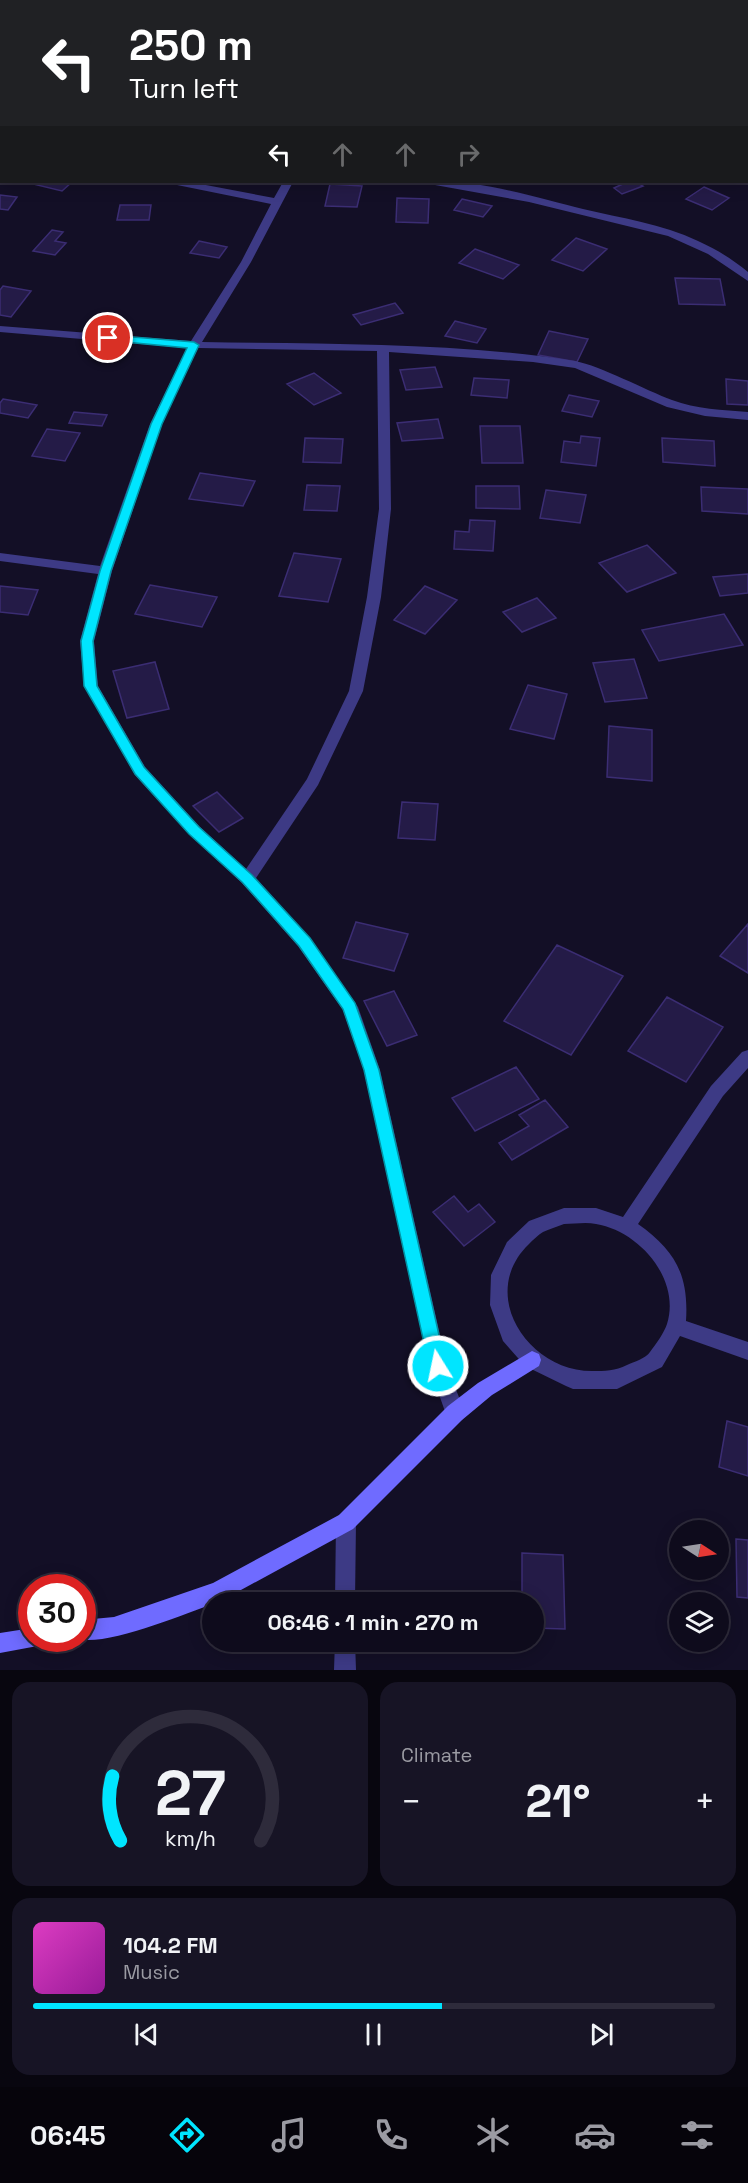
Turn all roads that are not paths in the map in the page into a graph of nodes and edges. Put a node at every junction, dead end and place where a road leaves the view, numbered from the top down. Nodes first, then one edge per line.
1 (182, 183) edge
2 (288, 183) edge
3 (440, 183) edge
4 (278, 202) junction
5 (748, 278) edge
6 (0, 329) edge
7 (194, 345) junction
8 (383, 348) junction
9 (748, 416) edge
10 (0, 557) edge
11 (105, 571) junction
12 (247, 879) junction
13 (748, 1057) edge
14 (627, 1226) junction
15 (676, 1326) junction
16 (748, 1351) edge
17 (532, 1360) junction
18 (456, 1413) junction
19 (346, 1522) junction
20 (345, 1592) edge
21 (96, 1629) edge
22 (18, 1640) edge
23 (0, 1643) edge
24 (345, 1652) edge
25 (345, 1670) edge

1 - 4 street
2 - 4 street
3 - 5 street
4 - 7 street
6 - 7 street
7 - 8 street
7 - 11 street
8 - 9 street
8 - 12 street
10 - 11 street
11 - 12 street
12 - 18 street
13 - 14 street
14 - 15 street
14 - 17 street
15 - 16 street
15 - 17 street
17 - 18 street
18 - 19 street
19 - 20 street
19 - 21 street
22 - 23 street
24 - 25 street

